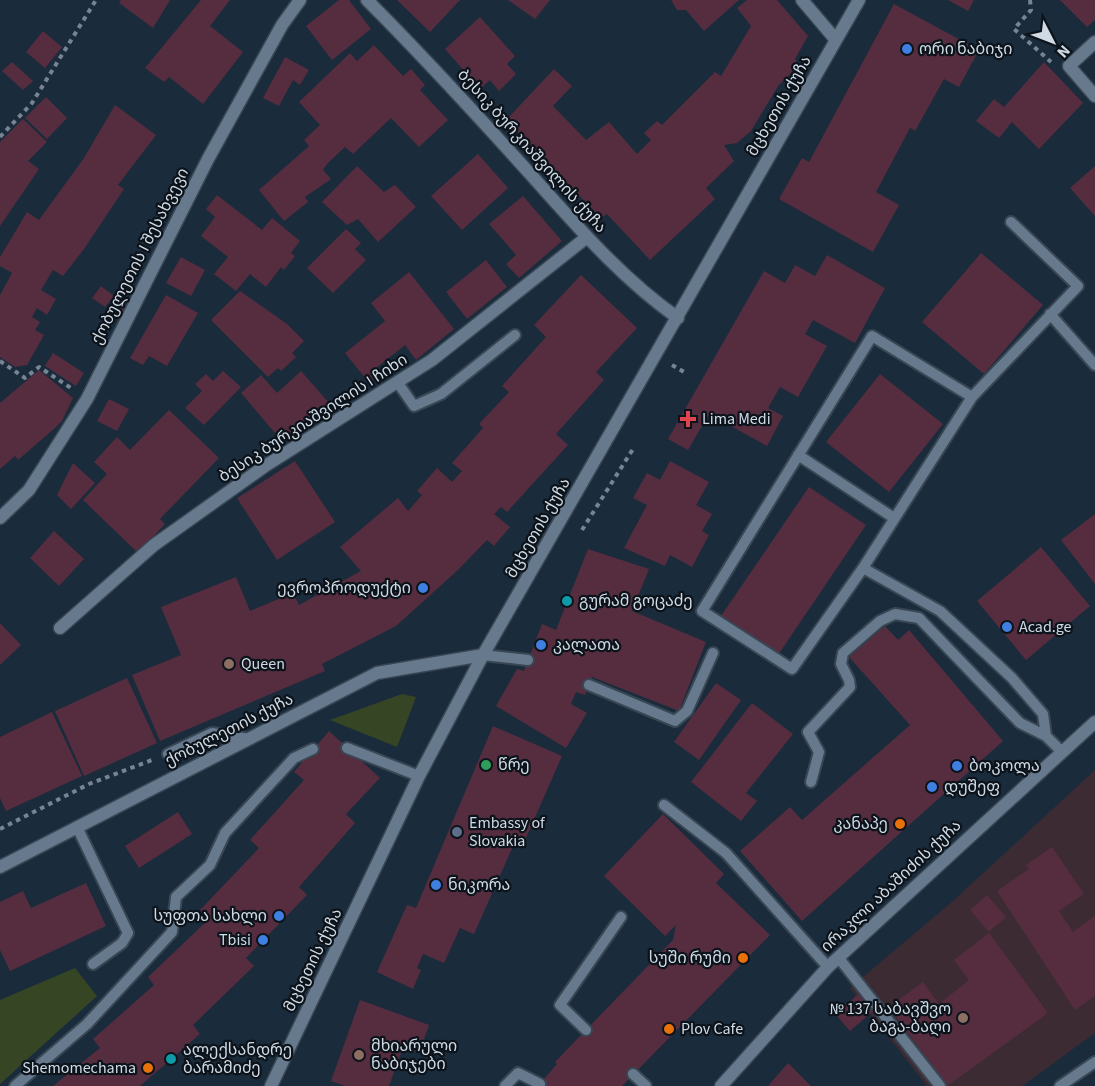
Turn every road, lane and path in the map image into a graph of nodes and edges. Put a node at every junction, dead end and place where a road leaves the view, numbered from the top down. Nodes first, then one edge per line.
1 (96, 0) edge
2 (300, 0) edge
3 (367, 0) edge
4 (802, 0) edge
5 (859, 0) edge
6 (1030, 0) edge
7 (836, 40) junction
8 (1095, 42) edge
9 (1048, 62) dead end
10 (1095, 96) edge
11 (0, 137) edge
12 (1011, 222) dead end
13 (587, 237) junction
14 (1050, 314) junction
15 (678, 318) junction
16 (515, 335) dead end
17 (0, 361) edge
18 (1095, 365) edge
19 (398, 383) junction
20 (972, 397) junction
21 (87, 399) junction
22 (633, 449) dead end
23 (798, 455) junction
24 (0, 518) edge
25 (894, 518) junction
26 (579, 534) dead end
27 (863, 568) junction
28 (60, 628) dead end
29 (713, 653) dead end
30 (483, 655) junction
31 (528, 660) dead end
32 (589, 685) dead end
33 (1095, 722) edge
34 (1046, 736) junction
35 (249, 738) junction
36 (347, 748) dead end
37 (313, 749) dead end
38 (1062, 752) junction
39 (164, 755) joint
40 (419, 776) junction
41 (811, 782) dead end
42 (664, 805) dead end
43 (77, 827) junction
44 (0, 829) edge
45 (0, 867) edge
46 (621, 917) dead end
47 (838, 957) junction
48 (93, 964) dead end
49 (828, 967) junction
50 (586, 1030) dead end
51 (1095, 1062) edge
52 (633, 1074) dead end
53 (540, 1084) dead end
54 (15, 1086) edge
55 (271, 1086) edge
56 (505, 1086) edge
57 (646, 1086) edge
58 (721, 1086) edge
59 (940, 1086) edge
60 (1060, 1086) edge

1 - 11 path
2 - 21 street, ქობულეთის I შესახვევი
3 - 13 street, ბესიკ ბურკიაშვილის ქუჩა
4 - 7 street
5 - 7 street, მცხეთის ქუჩა
6 - 9 path
7 - 15 street, მცხეთის ქუჩა
8 - 10 street
12 - 14 lane
13 - 15 street, ბესიკ ბურკიაშვილის ქუჩა
13 - 19 street, ბესიკ ბურკიაშვილის I ჩიხი
14 - 18 lane
14 - 20 lane
15 - 30 street, მცხეთის ქუჩა
16 - 19 lane
17 - 21 path
19 - 28 street, ბესიკ ბურკიაშვილის I ჩიხი
20 - 23 lane
20 - 25 lane
21 - 24 street, ქობულეთის I შესახვევი
22 - 26 path
23 - 25 lane
23 - 27 lane
25 - 27 lane
27 - 34 lane
29 - 32 lane
30 - 31 lane
30 - 35 street, ქობულეთის ქუჩა
30 - 40 street, მცხეთის ქუჩა
33 - 38 street, ირაკლი აბაშიძის ქუჩა
34 - 38 lane
34 - 41 lane
35 - 39 lane
35 - 43 street, ქობულეთის ქუჩა
36 - 40 lane
37 - 54 lane
38 - 47 street, ირაკლი აბაშიძის ქუჩა
39 - 44 path
40 - 55 street, მცხეთის ქუჩა
42 - 49 lane
43 - 45 street, ქობულეთის ქუჩა
43 - 48 lane
46 - 50 lane
47 - 49 street, ირაკლი აბაშიძის ქუჩა
47 - 59 lane
49 - 58 street, ირაკლი აბაშიძის ქუჩა
51 - 60 lane
52 - 57 lane
53 - 56 lane

